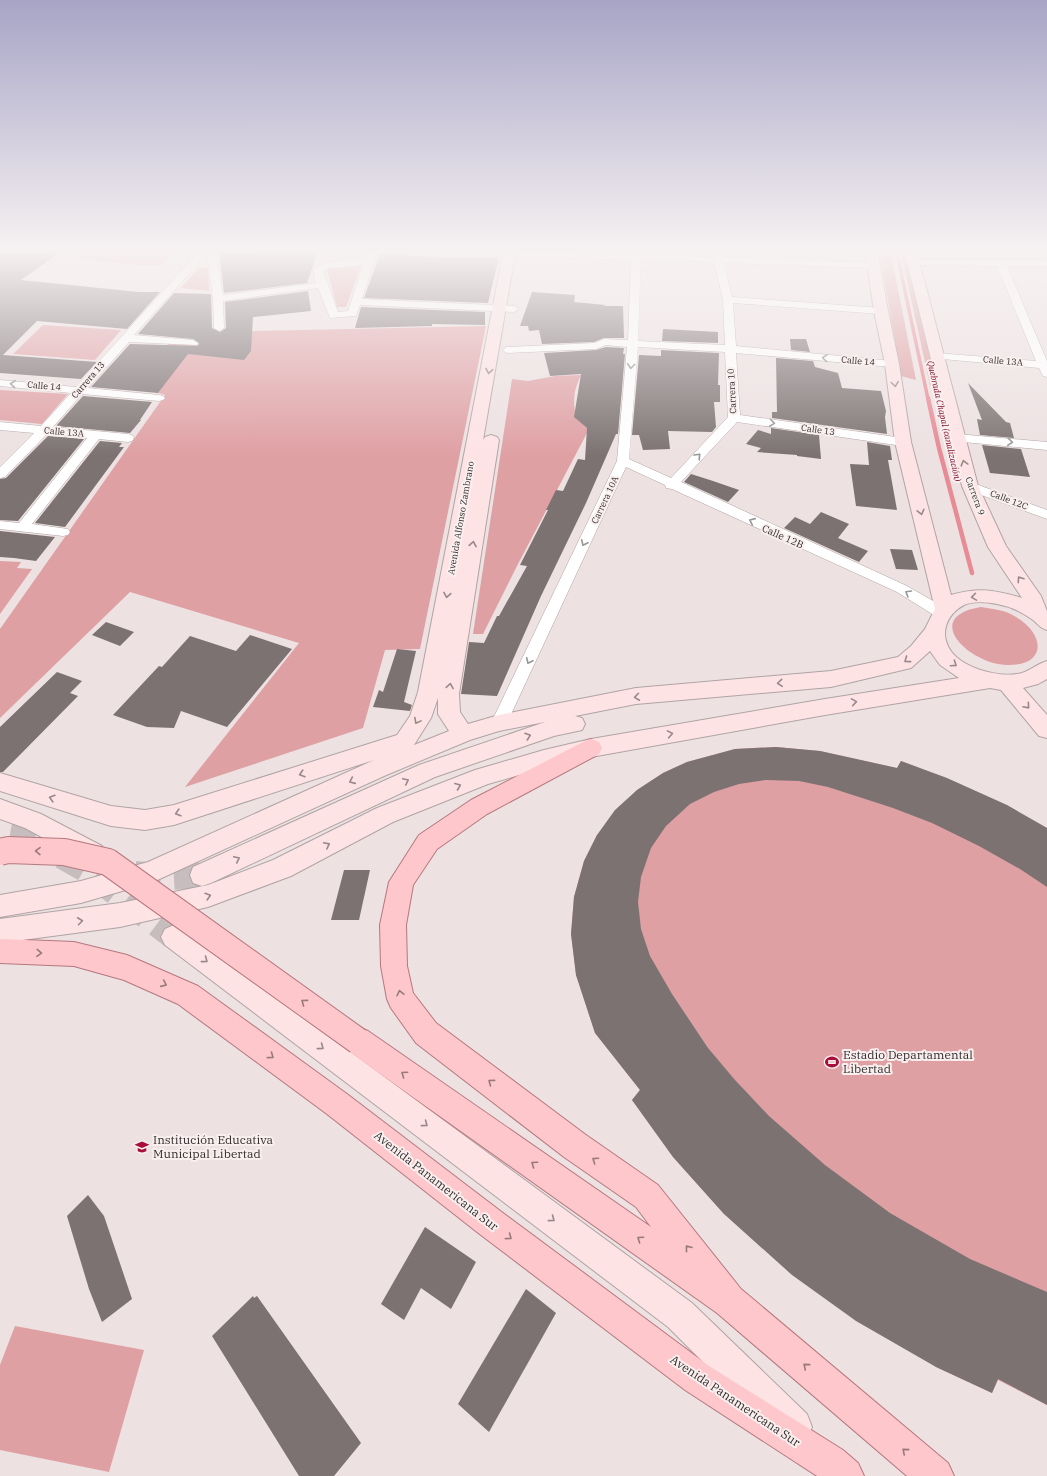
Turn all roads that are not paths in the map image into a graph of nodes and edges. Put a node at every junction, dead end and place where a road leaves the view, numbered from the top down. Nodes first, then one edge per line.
1 (143, 318) edge
2 (219, 318) edge
3 (505, 318) edge
4 (507, 318) edge
5 (634, 318) edge
6 (729, 318) edge
7 (882, 318) edge
8 (927, 318) edge
9 (1025, 318) edge
10 (219, 328) dead end
11 (125, 338) junction
12 (192, 343) dead end
13 (633, 343) junction
14 (730, 349) junction
15 (506, 350) junction
16 (936, 356) junction
17 (892, 364) junction
18 (1046, 368) edge
19 (0, 383) edge
20 (80, 389) junction
21 (159, 398) dead end
22 (734, 418) junction
23 (0, 426) edge
24 (44, 430) junction
25 (96, 435) junction
26 (128, 438) dead end
27 (957, 438) junction
28 (903, 442) junction
29 (1047, 446) edge
30 (623, 461) junction
31 (0, 474) edge
32 (672, 485) junction
33 (970, 486) junction
34 (1047, 515) edge
35 (0, 525) edge
36 (24, 527) junction
37 (64, 532) dead end
38 (940, 618) junction
39 (1042, 618) edge
40 (1047, 668) edge
41 (997, 681) junction
42 (825, 707) junction
43 (499, 724) junction
44 (1047, 730) edge
45 (456, 738) junction
46 (405, 741) junction
47 (590, 748) junction
48 (376, 770) junction
49 (0, 782) edge
50 (0, 810) edge
51 (0, 852) edge
52 (108, 862) junction
53 (202, 875) tunnel mouth
54 (0, 906) edge
55 (0, 931) edge
56 (174, 937) tunnel mouth
57 (0, 951) edge
58 (730, 1301) junction
59 (838, 1470) edge
60 (935, 1476) edge

1 - 11 street, Carrera 13
2 - 10 street
3 -> 46 main road, Avenida Alfonso Zambrano
4 - 15 main road, Avenida Alfonso Zambrano
5 - 13 street, Carrera 10A
6 - 14 street, Carrera 10
7 - 17 main road
8 - 16 main road, Carrera 9
9 - 18 street
11 - 12 street
11 - 20 street, Carrera 13
13 - 14 street, Calle 14
13 - 15 street, Calle 14
13 -> 30 street, Carrera 10A
17 -> 14 street, Calle 14
14 - 22 street, Carrera 10
45 -> 15 main road, Avenida Alfonso Zambrano
16 - 18 street, Calle 13A
16 - 27 main road, Carrera 9
17 -> 28 main road
20 -> 19 street, Calle 14
20 - 21 street, Calle 14
20 - 24 street, Carrera 13
22 -> 28 street, Calle 13
32 -> 22 street, Carrera 10
23 - 24 street, Calle 13A
24 - 25 street, Calle 13A
24 - 31 street, Carrera 13
25 - 26 street, Calle 13A
25 - 36 street
27 -> 29 street
33 -> 27 main road, Carrera 9
28 -> 38 main road
30 - 32 street, Calle 12B
30 -> 43 street, Carrera 10A
38 -> 32 street, Calle 12B
33 - 34 street, Calle 12C
39 -> 33 main road, Carrera 9
35 - 36 street
36 - 37 street
39 -> 38 main road
38 -> 41 main road
38 -> 43 main road
40 - 41 main road
42 -> 41 main road
41 -> 44 main road
47 -> 42 main road
53 -> 42 main road
43 - 45 main road
45 - 46 main road
45 - 48 main road
46 - 48 main road, Avenida Alfonso Zambrano
46 -> 49 main road
55 -> 47 main road
58 -> 47 main road
48 -> 54 main road
50 - 52 main road, bridge
52 -> 51 main road, bridge
58 -> 52 main road, bridge
56 -> 59 main road
57 -> 59 main road, Avenida Panamericana Sur
60 -> 58 main road

